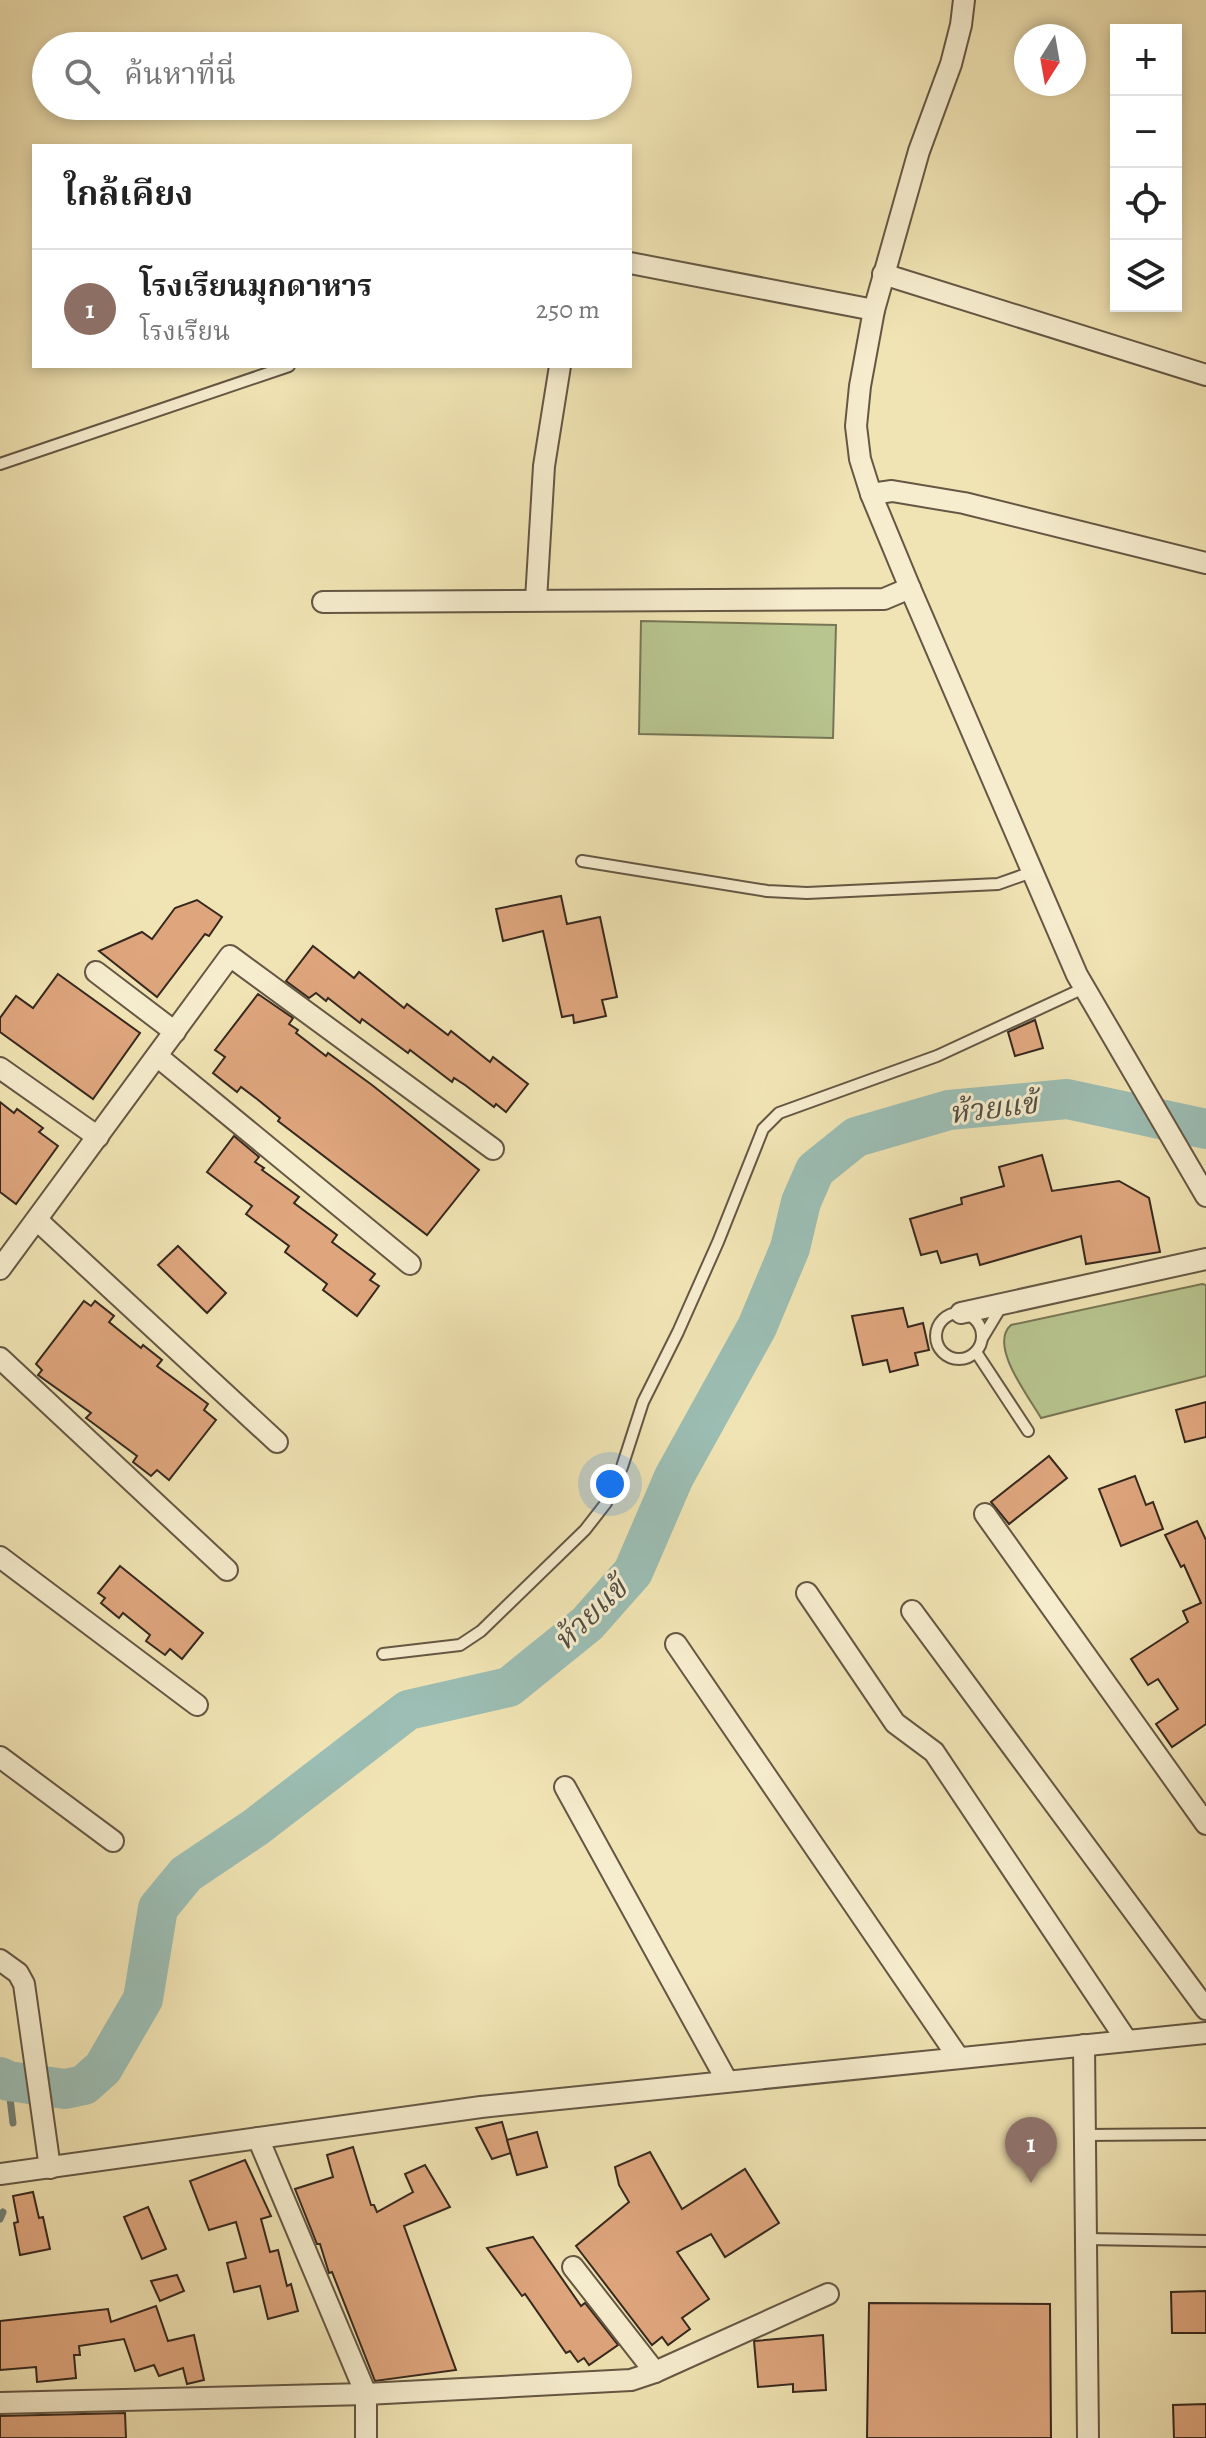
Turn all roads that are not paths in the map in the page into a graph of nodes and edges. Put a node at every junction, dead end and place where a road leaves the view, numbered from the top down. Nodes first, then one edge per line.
1 (964, 0) edge
2 (632, 263) edge
3 (883, 274) junction
4 (874, 310) junction
5 (283, 368) edge
6 (560, 368) edge
7 (1206, 375) edge
8 (0, 464) edge
9 (871, 494) junction
10 (1206, 563) edge
11 (910, 588) junction
12 (536, 600) junction
13 (323, 602) dead end
14 (582, 861) dead end
15 (1032, 872) junction
16 (96, 972) dead end
17 (1084, 988) junction
18 (175, 1032) junction
19 (157, 1056) junction
20 (0, 1068) edge
21 (98, 1137) junction
22 (493, 1149) dead end
23 (1206, 1196) edge
24 (37, 1220) junction
25 (8, 1241) edge
26 (1206, 1259) edge
27 (410, 1264) dead end
28 (0, 1269) edge
29 (1004, 1304) junction
30 (961, 1313) junction
31 (982, 1339) junction
32 (976, 1352) junction
33 (0, 1358) edge
34 (1028, 1431) dead end
35 (277, 1442) dead end
36 (985, 1514) dead end
37 (0, 1557) edge
38 (227, 1570) dead end
39 (807, 1593) dead end
40 (912, 1611) dead end
41 (676, 1644) dead end
42 (383, 1654) dead end
43 (197, 1705) dead end
44 (0, 1757) edge
45 (565, 1787) dead end
46 (1206, 1824) edge
47 (113, 1841) dead end
48 (0, 1960) edge
49 (1206, 2009) edge
50 (1206, 2033) edge
51 (1127, 2041) junction
52 (1084, 2045) junction
53 (958, 2057) junction
54 (727, 2081) junction
55 (1206, 2134) edge
56 (1085, 2135) junction
57 (258, 2138) junction
58 (50, 2168) junction
59 (0, 2174) edge
60 (1086, 2239) junction
61 (1206, 2241) edge
62 (573, 2267) dead end
63 (828, 2294) dead end
64 (655, 2372) junction
65 (366, 2394) junction
66 (0, 2403) edge
67 (366, 2438) edge
68 (1088, 2438) edge

1 - 3 street
2 - 4 street
3 - 4 street
3 - 7 street
4 - 9 street
5 - 8 lane
6 - 12 street
9 - 10 street
9 - 11 street
11 - 12 street
11 - 15 street
12 - 13 street
14 - 15 lane
15 - 17 street
16 - 18 street
17 - 23 street
17 - 42 lane
18 - 19 street
18 - 22 street
19 - 21 street
19 - 27 street
20 - 21 street
21 - 24 street
24 - 25 street
24 - 35 street
25 - 28 street
26 - 29 street
29 - 30 street
29 - 31 lane
30 - 31 lane
30 - 32 lane
31 - 32 lane
32 - 34 lane
33 - 38 street
36 - 46 street
37 - 43 street
39 - 51 street
40 - 49 street
41 - 53 street
44 - 47 street
45 - 54 street
48 - 58 street
50 - 51 street
51 - 52 street
52 - 53 street
52 - 56 street
53 - 54 street
54 - 57 street
55 - 56 lane
56 - 60 street
57 - 58 street
57 - 65 street
58 - 59 street
60 - 61 lane
60 - 68 street
62 - 64 street
63 - 64 street
64 - 65 street
65 - 66 street
65 - 67 street

